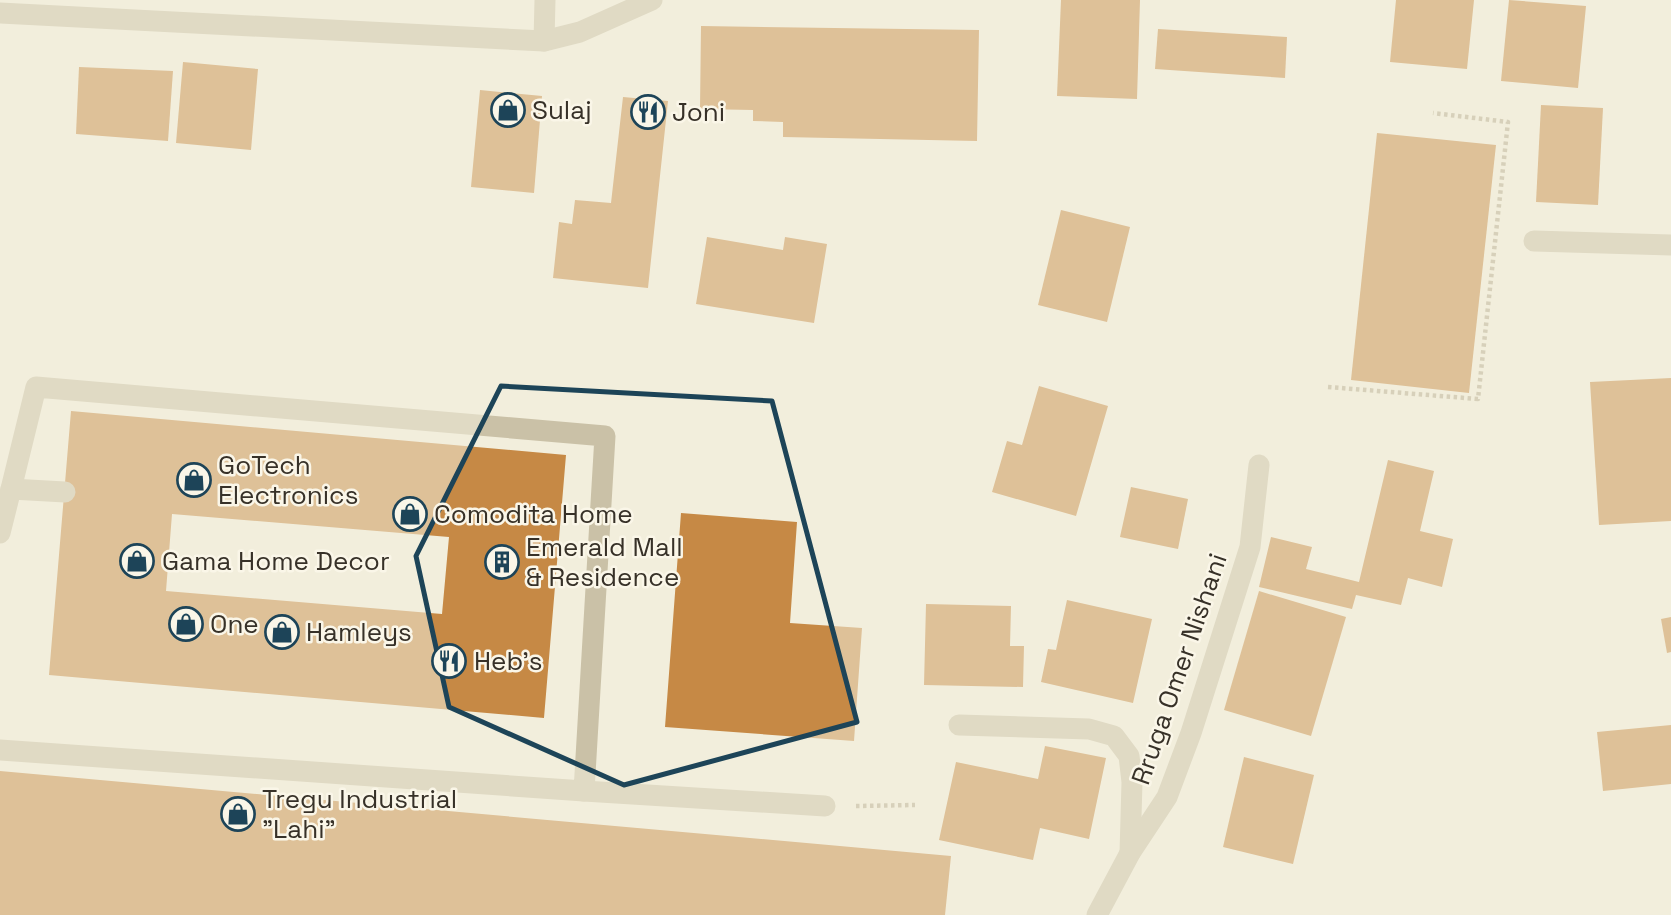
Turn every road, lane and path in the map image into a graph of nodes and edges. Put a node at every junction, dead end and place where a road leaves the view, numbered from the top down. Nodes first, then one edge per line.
1 (545, 0) edge
2 (652, 0) edge
3 (0, 13) edge
4 (544, 41) junction
5 (1433, 113) dead end
6 (1534, 241) dead end
7 (1671, 245) edge
8 (1328, 387) dead end
9 (1259, 465) dead end
10 (11, 489) junction
11 (65, 492) dead end
12 (0, 533) edge
13 (959, 725) dead end
14 (0, 750) edge
15 (584, 791) junction
16 (915, 805) dead end
17 (825, 806) joint
18 (1130, 853) junction
19 (1097, 915) edge

1 - 4 street
2 - 4 street
3 - 4 street
5 - 8 path
6 - 7 street
9 - 18 street, Rruga Omer Nishani
10 - 11 street
10 - 12 street
10 - 15 street
13 - 18 street
14 - 15 street
15 - 17 street
16 - 17 path
18 - 19 street, Rruga Omer Nishani

